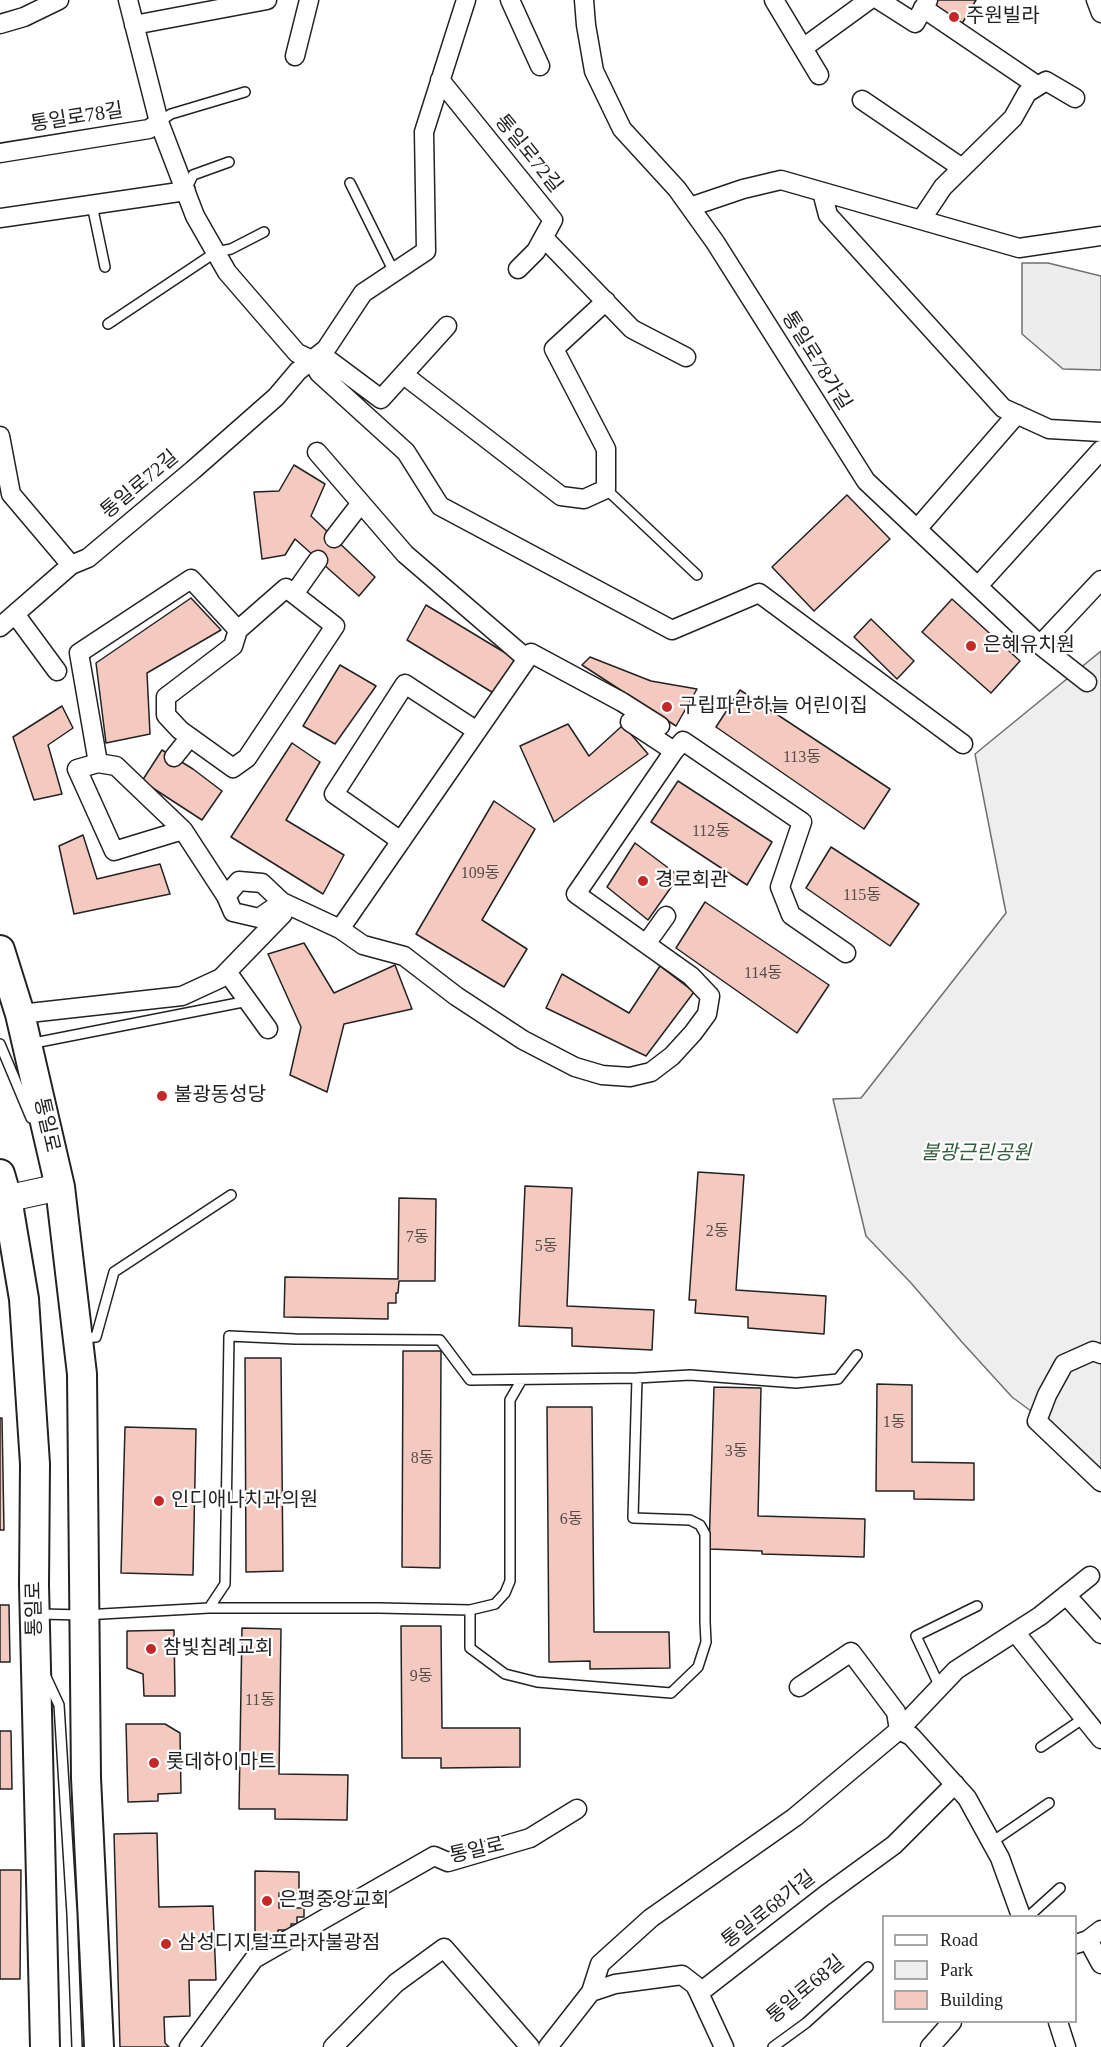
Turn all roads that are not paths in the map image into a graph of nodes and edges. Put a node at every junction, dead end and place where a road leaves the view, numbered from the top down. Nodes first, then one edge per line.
1 (59, 0) edge
2 (128, 0) edge
3 (267, 0) edge
4 (309, 0) edge
5 (466, 0) edge
6 (510, 0) edge
7 (584, 0) edge
8 (774, 0) edge
9 (869, 0) edge
10 (879, 0) edge
11 (1096, 0) edge
12 (926, 4) edge
13 (1101, 13) edge
14 (0, 24) edge
15 (134, 25) junction
16 (803, 48) junction
17 (295, 56) dead end
18 (540, 66) dead end
19 (819, 75) dead end
20 (440, 80) junction
21 (1038, 86) junction
22 (245, 92) dead end
23 (1075, 98) dead end
24 (862, 100) dead end
25 (159, 122) junction
26 (0, 153) edge
27 (229, 162) dead end
28 (962, 168) junction
29 (350, 183) dead end
30 (186, 191) junction
31 (822, 192) junction
32 (92, 205) junction
33 (690, 207) junction
34 (0, 218) edge
35 (921, 220) junction
36 (264, 232) dead end
37 (1101, 236) edge
38 (544, 238) junction
39 (216, 252) junction
40 (105, 267) dead end
41 (518, 269) dead end
42 (394, 273) junction
43 (606, 301) junction
44 (108, 324) dead end
45 (447, 326) dead end
46 (686, 357) dead end
47 (312, 360) junction
48 (404, 375) junction
49 (1017, 414) junction
50 (1101, 432) edge
51 (0, 436) edge
52 (1101, 450) edge
53 (317, 452) dead end
54 (606, 489) junction
55 (361, 503) junction
56 (917, 529) junction
57 (334, 538) dead end
58 (318, 560) dead end
59 (71, 566) junction
60 (697, 575) dead end
61 (1101, 580) edge
62 (978, 586) junction
63 (294, 594) junction
64 (15, 614) junction
65 (0, 627) edge
66 (238, 630) junction
67 (1040, 645) junction
68 (527, 659) junction
69 (57, 671) dead end
70 (1087, 682) dead end
71 (630, 722) dead end
72 (660, 726) dead end
73 (477, 731) junction
74 (190, 737) junction
75 (963, 744) dead end
76 (674, 751) junction
77 (174, 757) dead end
78 (98, 763) junction
79 (183, 830) junction
80 (401, 841) junction
81 (226, 896) junction
82 (282, 902) junction
83 (666, 916) dead end
84 (340, 929) junction
85 (646, 944) junction
86 (0, 950) edge
87 (846, 954) dead end
88 (227, 972) junction
89 (249, 1001) junction
90 (20, 1014) junction
91 (268, 1029) dead end
92 (13, 1044) edge
93 (60, 1187) junction
94 (2, 1195) edge
95 (231, 1195) dead end
96 (0, 1246) edge
97 (19, 1269) junction
98 (77, 1339) junction
99 (1101, 1354) edge
100 (857, 1355) dead end
101 (637, 1378) junction
102 (521, 1381) junction
103 (1101, 1482) edge
104 (1090, 1576) dead end
105 (1066, 1595) junction
106 (977, 1606) dead end
107 (208, 1608) junction
108 (470, 1610) junction
109 (35, 1614) junction
110 (84, 1615) junction
111 (1016, 1632) junction
112 (1101, 1634) edge
113 (36, 1653) junction
114 (799, 1687) dead end
115 (940, 1687) junction
116 (1084, 1718) junction
117 (898, 1730) junction
118 (1101, 1739) edge
119 (1041, 1747) dead end
120 (955, 1784) junction
121 (1049, 1803) dead end
122 (578, 1809) dead end
123 (992, 1842) junction
124 (1060, 1888) dead end
125 (1020, 1915) edge
126 (1031, 1915) edge
127 (1088, 1938) edge
128 (1101, 1964) edge
129 (868, 1967) dead end
130 (591, 1992) junction
131 (699, 1993) junction
132 (98, 2013) junction
133 (951, 2023) edge
134 (1058, 2023) edge
135 (45, 2047) edge
136 (77, 2047) edge
137 (92, 2047) edge
138 (99, 2047) edge
139 (189, 2047) edge
140 (333, 2047) edge
141 (530, 2047) edge
142 (548, 2047) edge
143 (724, 2047) edge
144 (773, 2047) edge
145 (930, 2047) edge
146 (1066, 2047) edge

1 - 14 street
2 - 15 street
3 - 15 street
4 - 17 street
5 - 20 street, 통일로72길
6 - 18 street
7 - 33 street, 통일로78가길
8 - 16 street
9 - 16 street
10 - 12 street
11 - 13 street
12 - 21 street
15 - 25 street
16 - 19 street
20 - 38 street, 통일로72길
20 - 42 street, 통일로72길
21 - 23 street
21 - 28 street
22 - 25 lane, 통일로78길
24 - 28 street
25 - 26 street, 통일로78길
25 - 30 street
27 - 30 lane
28 - 35 street
29 - 42 lane
30 - 32 street
30 - 39 street
31 - 33 street
31 - 35 street
31 - 49 street
32 - 34 street
32 - 40 lane
33 - 56 street, 통일로78가길
35 - 37 street
36 - 39 lane
38 - 41 street
38 - 43 street
39 - 44 lane
39 - 47 street
42 - 47 street, 통일로72길
43 - 46 street
43 - 54 street
45 - 48 street
47 - 48 street
47 - 59 street, 통일로72길
47 - 75 street
48 - 54 street
49 - 50 street
49 - 56 street
51 - 59 street
52 - 62 street
53 - 55 street
54 - 60 lane
55 - 57 street
55 - 68 street
56 - 62 street, 통일로78가길
58 - 63 street
59 - 64 street, 통일로72길
61 - 67 street
62 - 67 street, 통일로78가길
63 - 66 street
63 - 74 street
64 - 65 street, 통일로72길
64 - 69 street
66 - 74 street
66 - 78 street
67 - 70 street, 통일로78가길
68 - 72 street
68 - 73 street
71 - 76 street
73 - 80 street
73 - 80 street
74 - 77 street
76 - 85 street
76 - 87 street
78 - 79 street
78 - 79 street
79 - 81 street
80 - 84 street
81 - 82 street
81 - 82 street
82 - 84 street
82 - 88 street
83 - 85 street
84 - 85 street
86 - 90 main road, 통일로
88 - 89 street
88 - 90 street
89 - 91 street
89 - 92 lane
90 - 92 main road, 통일로
92 - 93 main road, 통일로
93 - 94 street
93 - 98 main road, 통일로
94 - 97 main road, 통일로
95 - 98 lane
96 - 97 main road
97 - 109 main road, 통일로
98 - 110 main road, 통일로
99 - 103 street
100 - 101 lane
101 - 102 lane
101 - 108 lane
102 - 107 lane
102 - 108 lane
104 - 105 street
105 - 111 street
105 - 112 street
106 - 115 lane
107 - 108 lane
107 - 110 lane
109 - 110 lane
109 - 113 main road, 통일로
110 - 132 main road, 통일로
111 - 115 street
111 - 116 street
113 - 135 main road, 통일로
113 - 136 lane
114 - 117 street
115 - 117 street
116 - 118 street
116 - 119 lane
117 - 120 street
117 - 130 street
120 - 123 street
120 - 131 street, 통일로68가길
121 - 123 lane
122 - 139 street, 통일로
123 - 125 street
124 - 126 lane
127 - 128 street
129 - 144 lane, 통일로68길
130 - 131 street
130 - 142 street
131 - 143 street
132 - 137 lane
132 - 138 main road, 통일로
133 - 145 street
134 - 146 street
140 - 141 street

